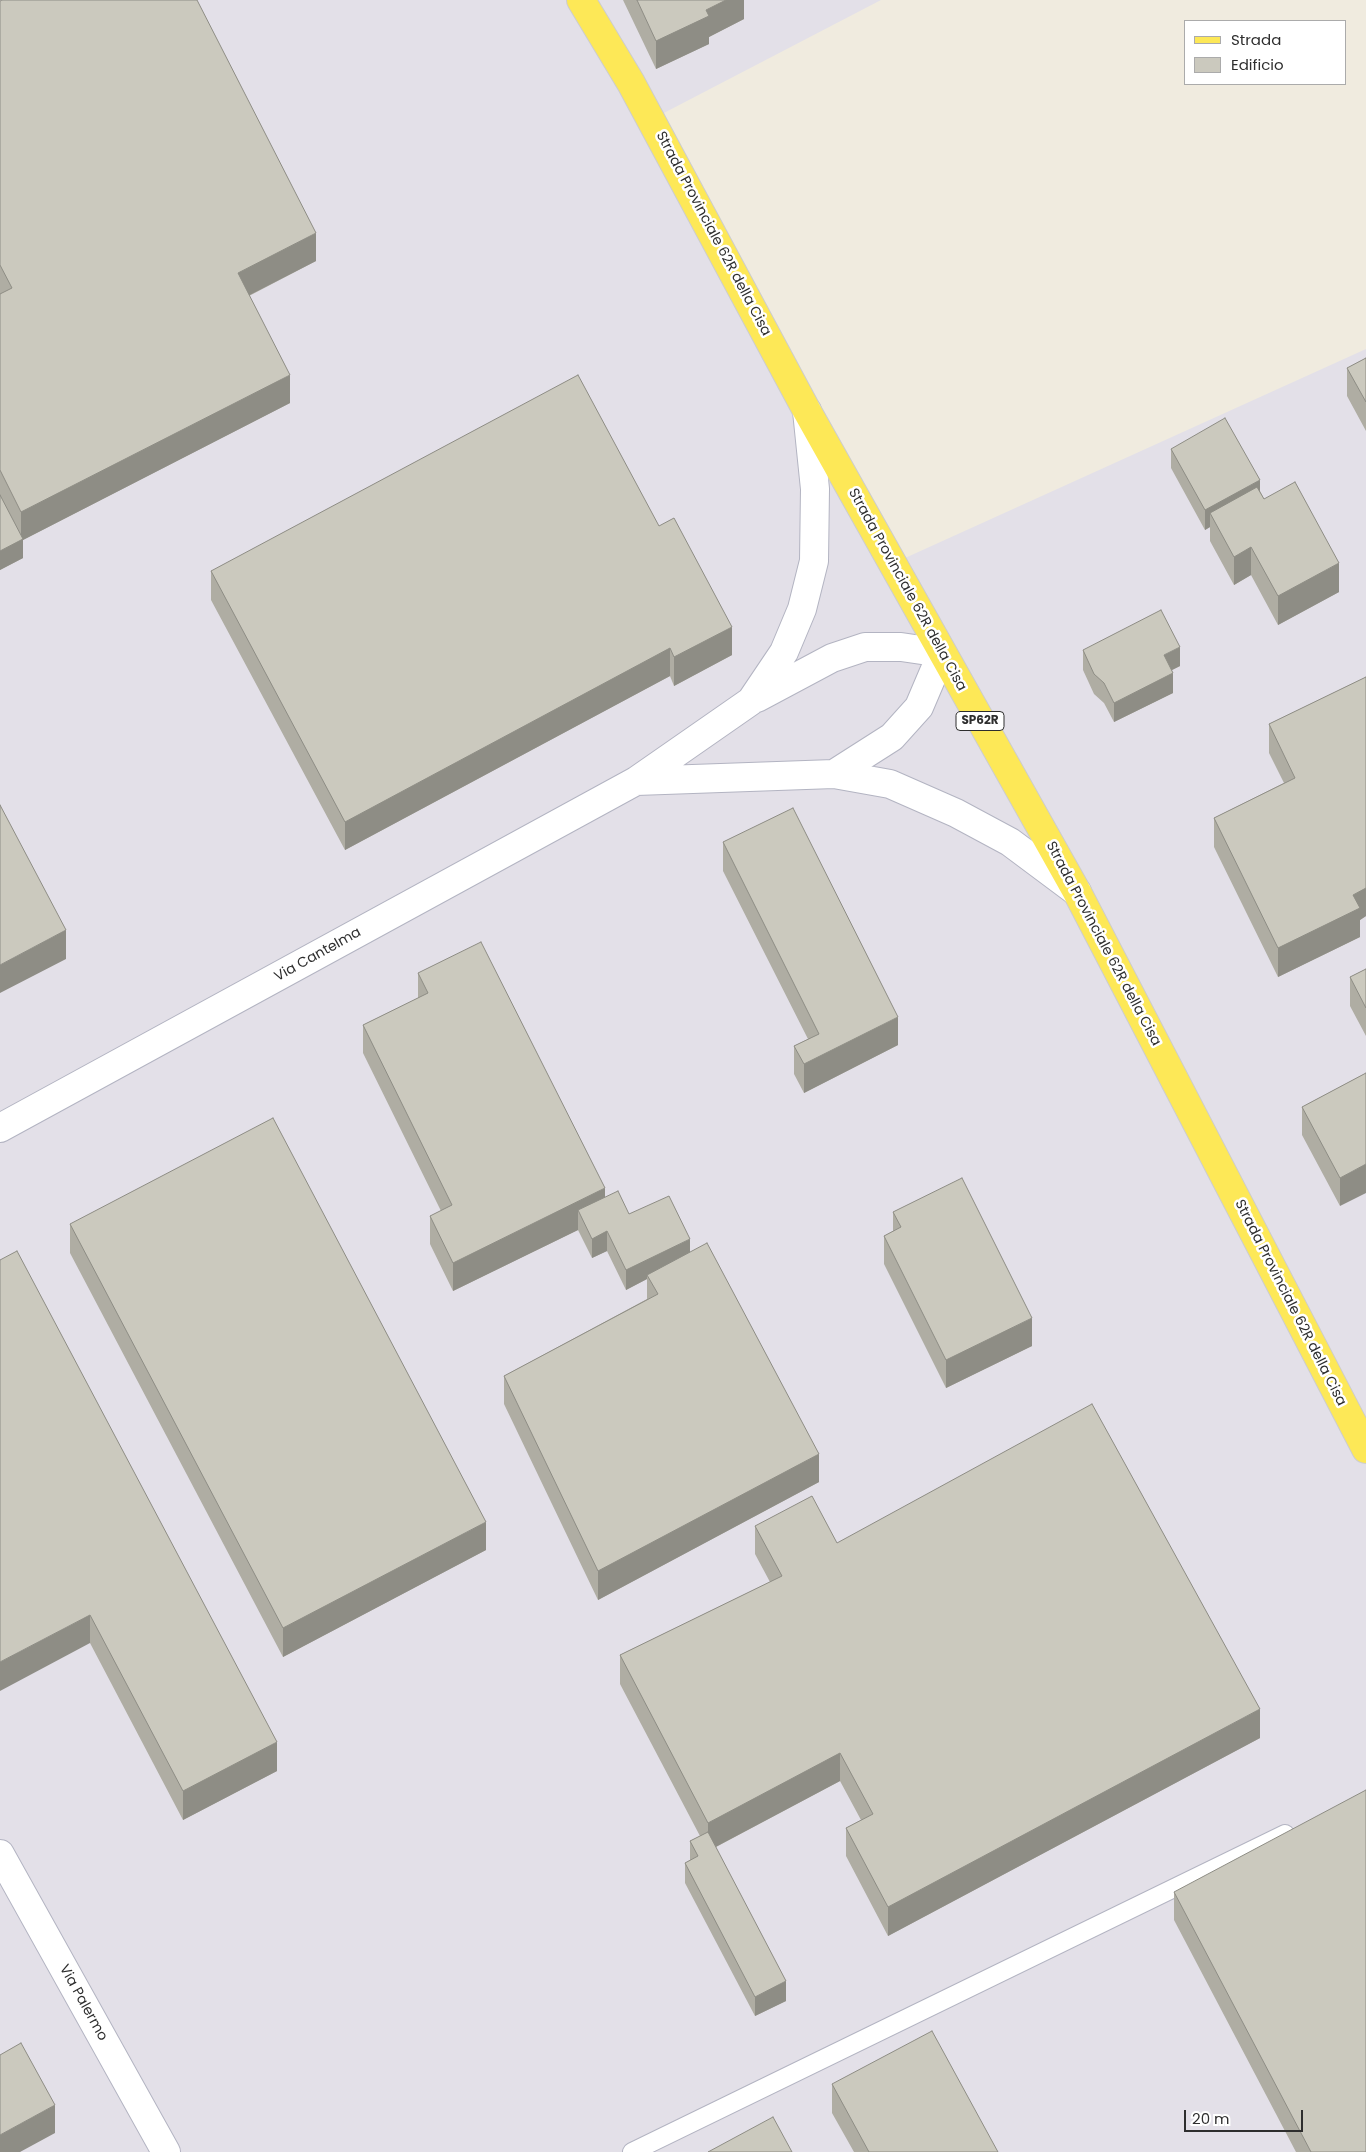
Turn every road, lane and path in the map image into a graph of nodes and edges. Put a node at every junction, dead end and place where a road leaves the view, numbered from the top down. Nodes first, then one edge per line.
1 (580, 0) edge
2 (807, 411) junction
3 (942, 653) junction
4 (751, 701) junction
5 (834, 774) junction
6 (636, 782) junction
7 (1077, 892) junction
8 (0, 1128) edge
9 (1366, 1449) edge
10 (1303, 1825) edge
11 (0, 1854) edge
12 (166, 2152) edge
13 (632, 2152) edge

1 - 2 main road, Strada Provinciale 62R della Cisa / SP62R
2 - 3 main road, Strada Provinciale 62R della Cisa / SP62R
2 - 4 street
3 - 4 street, Via Cantelma
3 - 5 street
3 - 7 main road, Strada Provinciale 62R della Cisa / SP62R
4 - 6 street, Via Cantelma
5 - 6 street
5 - 7 street
6 - 8 street, Via Cantelma
7 - 9 main road, Strada Provinciale 62R della Cisa / SP62R
10 - 13 lane
11 - 12 street, Via Palermo

